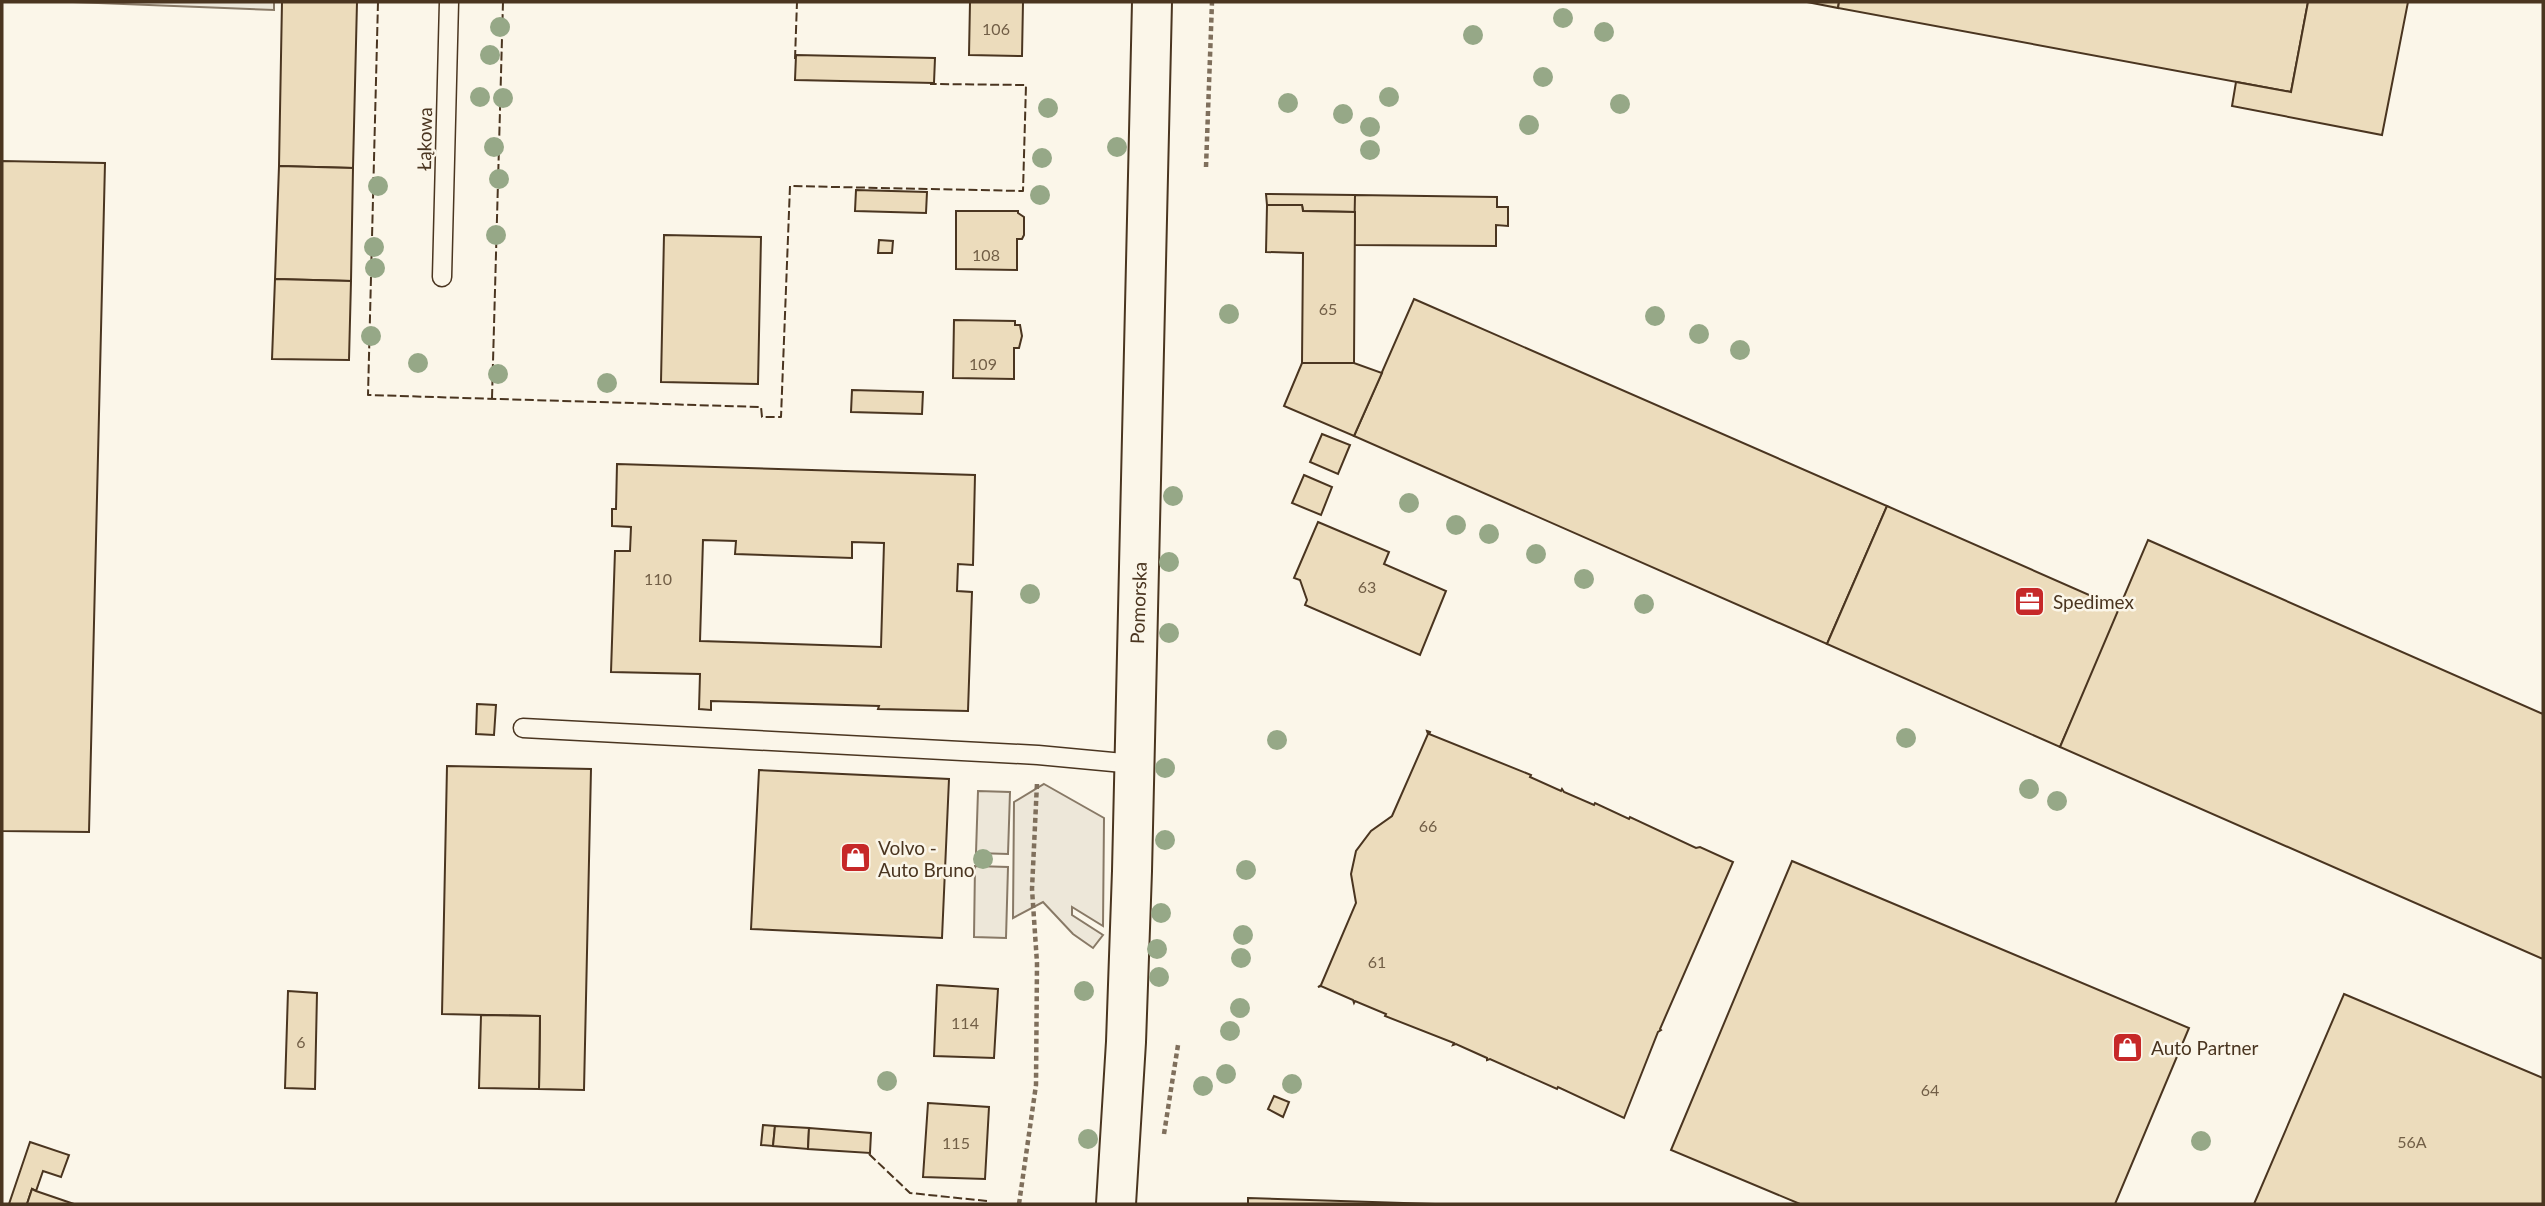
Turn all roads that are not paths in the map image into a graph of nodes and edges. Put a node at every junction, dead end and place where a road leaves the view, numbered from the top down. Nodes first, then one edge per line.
1 (449, 2) edge
2 (1152, 2) edge
3 (442, 277) dead end
4 (523, 728) dead end
5 (1134, 764) junction
6 (1116, 1204) edge

1 - 3 lane, Łąkowa
2 - 5 street, Pomorska
4 - 5 lane
5 - 6 street, Pomorska

